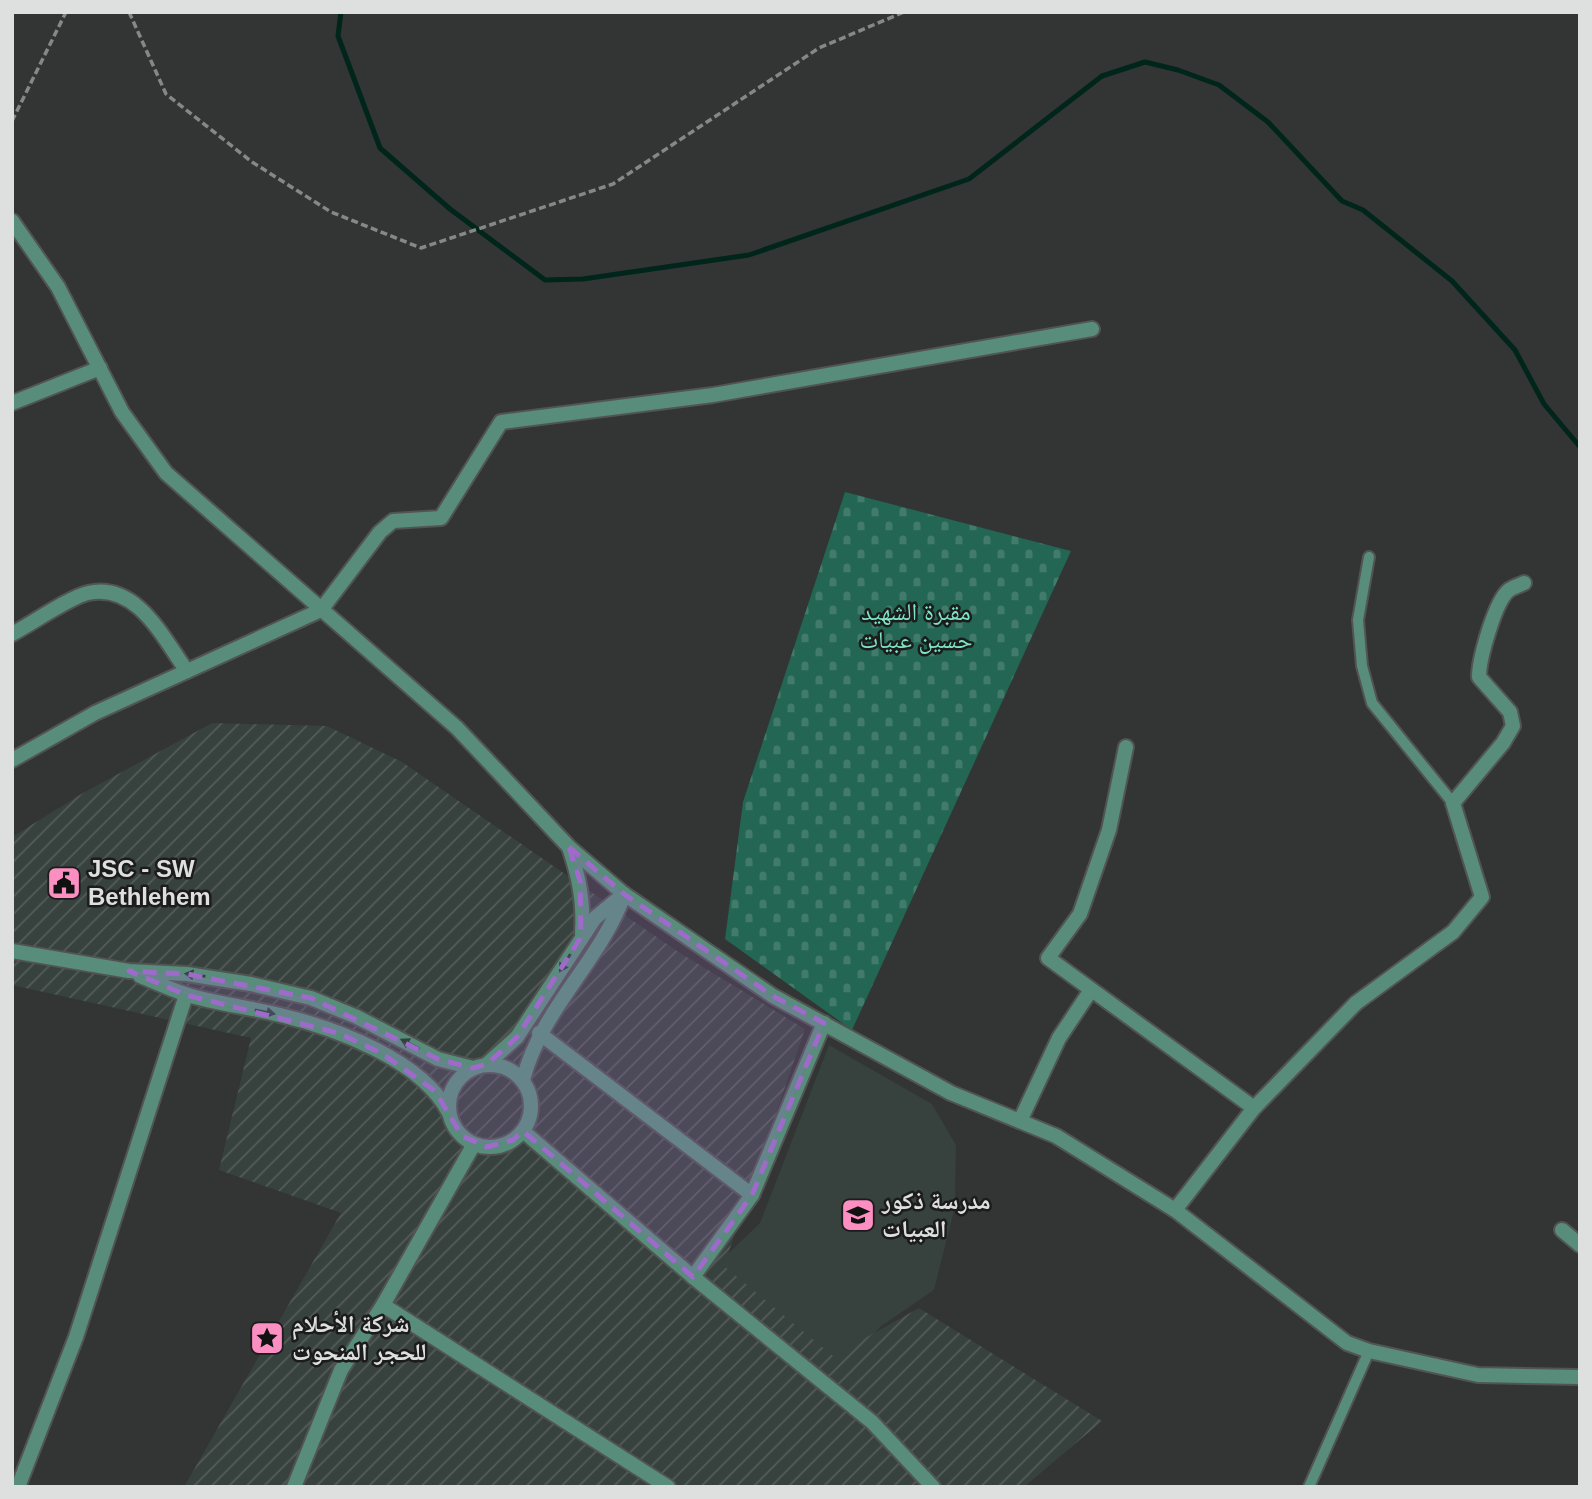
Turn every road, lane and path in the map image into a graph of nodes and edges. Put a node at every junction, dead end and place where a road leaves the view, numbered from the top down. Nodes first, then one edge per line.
1 (66, 12) edge
2 (130, 12) edge
3 (904, 12) edge
4 (12, 121) edge
5 (12, 221) edge
6 (1092, 329) dead end
7 (100, 368) junction
8 (12, 403) edge
9 (1369, 557) dead end
10 (1524, 583) dead end
11 (321, 610) junction
12 (12, 634) edge
13 (187, 671) junction
14 (1126, 747) dead end
15 (12, 760) edge
16 (1452, 803) junction
17 (569, 847) junction
18 (624, 894) junction
19 (581, 937) junction
20 (12, 950) edge
21 (129, 971) junction
22 (1091, 990) junction
23 (186, 995) junction
24 (824, 1023) junction
25 (539, 1033) junction
26 (480, 1066) junction
27 (523, 1080) junction
28 (1254, 1108) junction
29 (449, 1112) junction
30 (1020, 1121) junction
31 (523, 1131) junction
32 (474, 1144) junction
33 (752, 1195) junction
34 (1175, 1210) junction
35 (1562, 1230) dead end
36 (1580, 1245) edge
37 (693, 1277) junction
38 (383, 1305) junction
39 (1369, 1351) junction
40 (1580, 1377) edge
41 (18, 1487) edge
42 (293, 1487) edge
43 (668, 1487) edge
44 (933, 1487) edge
45 (1309, 1487) edge

1 - 4 path
2 - 3 path
5 - 7 street
6 - 11 street
7 - 8 street
7 - 11 street
9 - 16 lane
10 - 16 street
11 - 13 street
11 - 17 street
12 - 13 street
13 - 15 street
14 - 22 street
16 - 28 street
17 - 18 street
17 - 19 street
18 - 19 street
18 - 24 street
18 - 25 street
19 -> 26 street
20 - 21 street
21 - 23 street
26 -> 21 street
22 - 28 street
22 - 30 street
23 -> 29 street
23 - 41 street
24 - 30 street
24 - 33 street
25 - 27 street
25 - 33 street
26 - 27 street
26 - 29 street
27 - 31 street
28 - 34 street
29 - 32 street
30 - 34 street
31 - 32 street
31 - 37 street
32 - 38 street
33 - 37 street
34 - 39 street
35 - 36 street
37 - 44 street
38 - 42 street
38 - 43 street
39 - 40 street
39 - 45 lane

